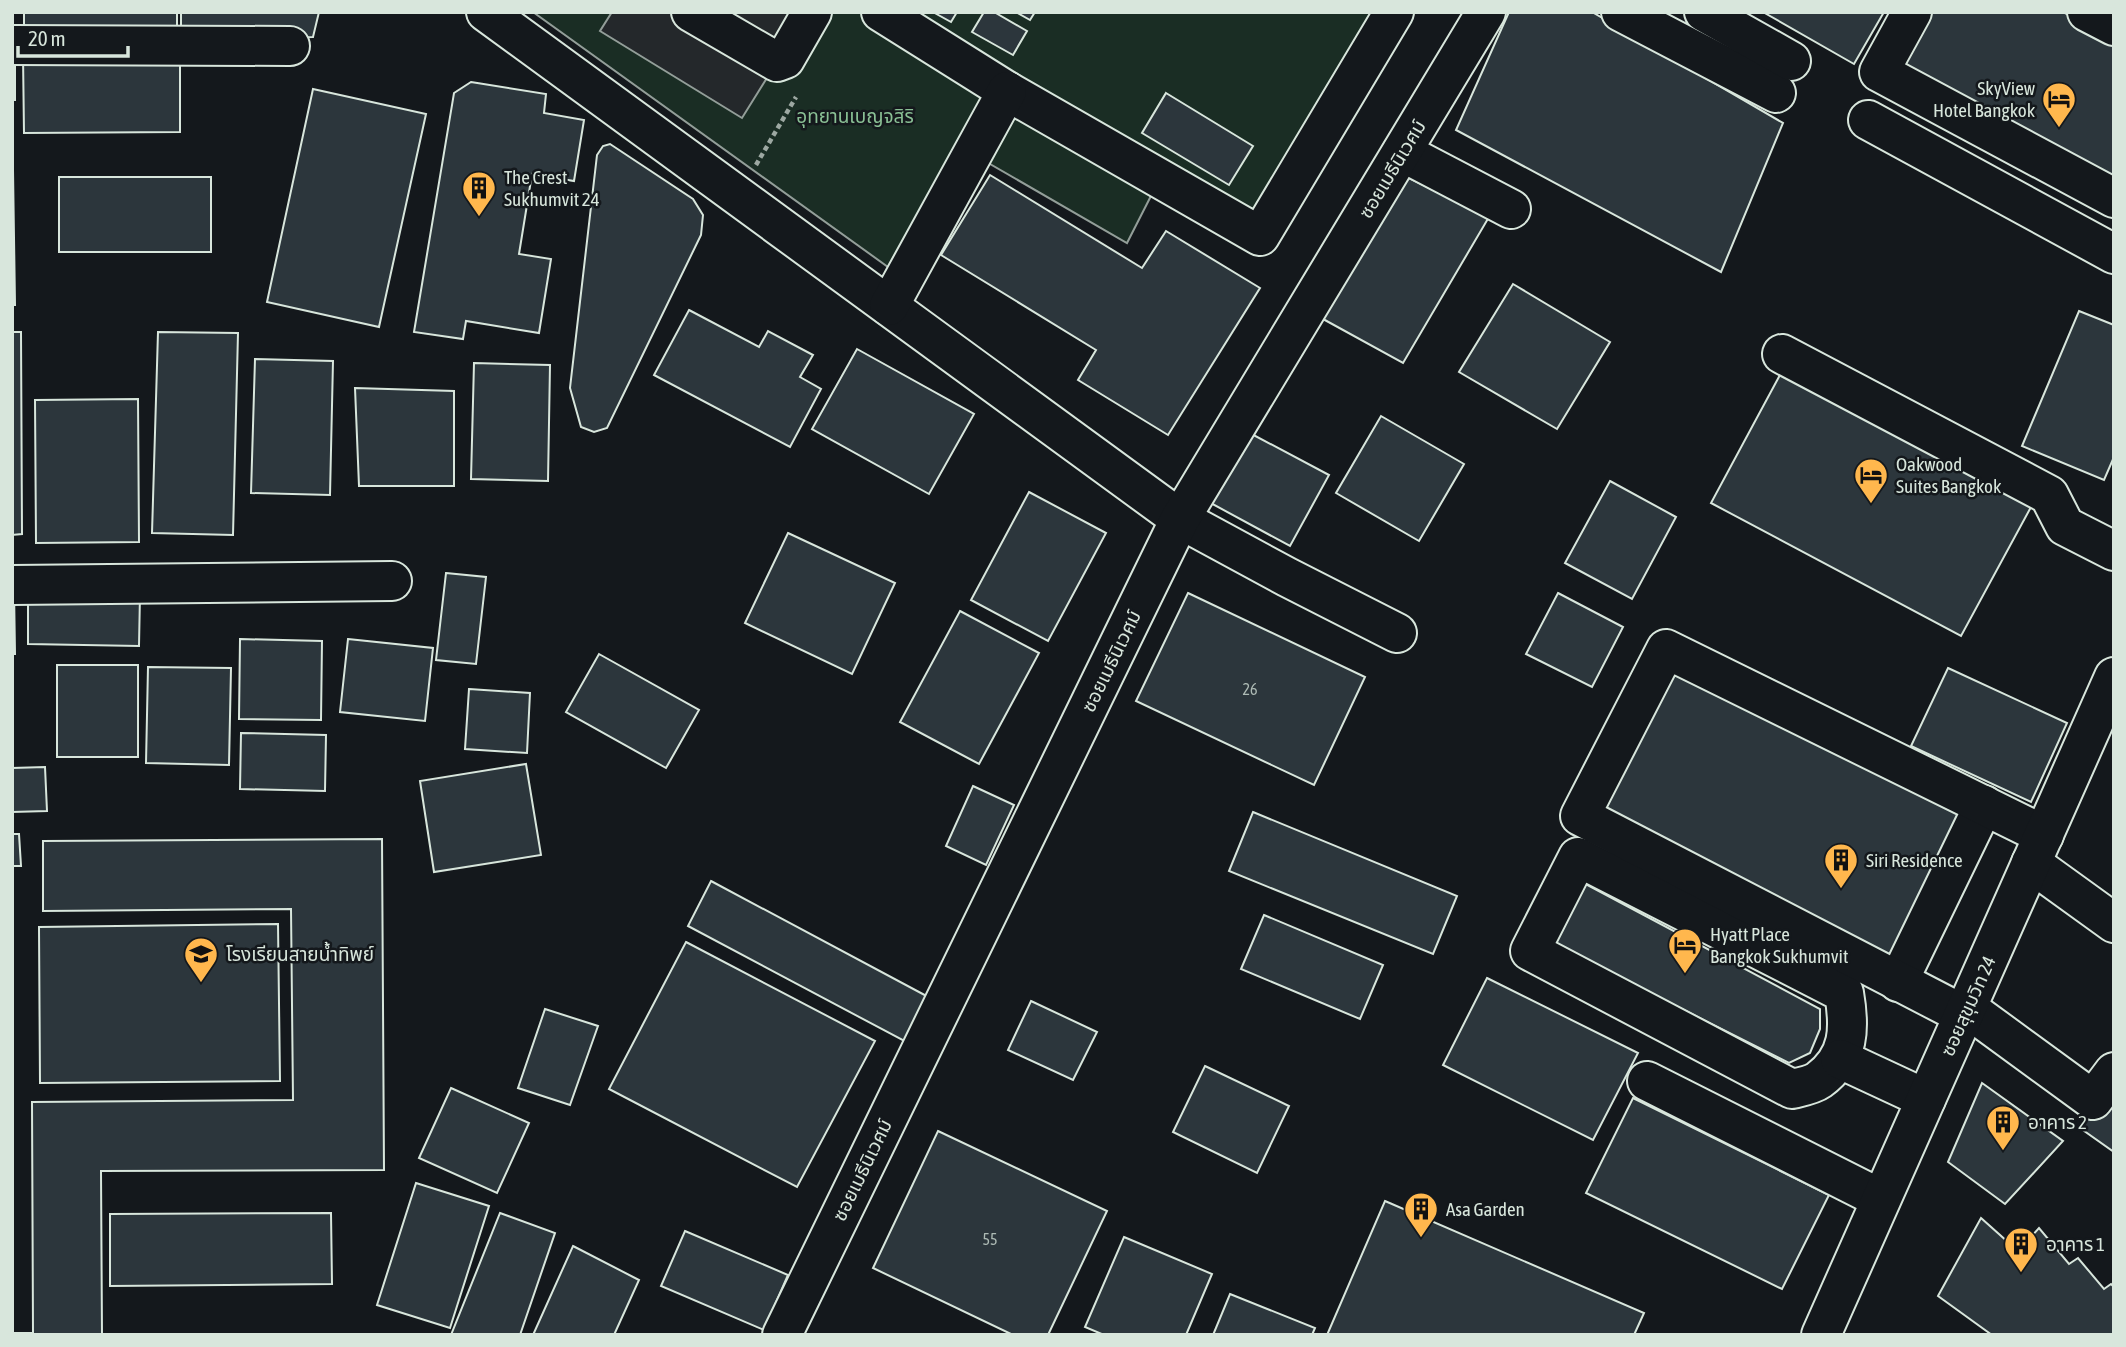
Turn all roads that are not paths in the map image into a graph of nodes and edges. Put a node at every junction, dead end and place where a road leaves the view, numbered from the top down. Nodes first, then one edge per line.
1 (486, 12) edge
2 (691, 12) edge
3 (812, 12) edge
4 (880, 12) edge
5 (1394, 12) edge
6 (1486, 12) edge
7 (1621, 12) edge
8 (1704, 12) edge
9 (1912, 12) edge
10 (2087, 12) edge
11 (2114, 26) edge
12 (12, 45) edge
13 (290, 46) dead end
14 (1007, 91) junction
15 (1868, 120) dead end
16 (1402, 152) junction
17 (2114, 198) edge
18 (1511, 209) dead end
19 (2114, 254) edge
20 (890, 306) junction
21 (1782, 354) dead end
22 (1180, 519) junction
23 (2114, 551) edge
24 (392, 582) dead end
25 (12, 585) edge
26 (1397, 633) dead end
27 (2114, 677) edge
28 (1984, 805) junction
29 (2038, 849) junction
30 (2114, 923) edge
31 (1898, 982) junction
32 (1965, 1012) junction
33 (1840, 1059) junction
34 (2114, 1072) edge
35 (1647, 1081) dead end
36 (1926, 1099) junction
37 (1881, 1199) junction
38 (782, 1335) edge
39 (1821, 1335) edge

1 - 20 street
2 - 3 street
4 - 14 street
5 - 14 street
6 - 16 street, ซอยเมธีนิเวศม์
7 - 8 street
9 - 17 street
10 - 11 street
12 - 13 street
14 - 20 street
15 - 19 street
16 - 18 street
16 - 22 street, ซอยเมธีนิเวศม์
20 - 22 street
21 - 23 street
22 - 26 street
22 - 38 street, ซอยเมธีนิเวศม์
24 - 25 street
27 - 29 street, ซอยสุขุมวิท 24
28 - 29 street
28 - 31 street
28 - 31 street
29 - 30 street
29 - 32 street, ซอยสุขุมวิท 24
31 - 32 street
32 - 34 street
32 - 36 street, ซอยสุขุมวิท 24
33 - 33 street
33 - 36 street
35 - 37 street
36 - 37 street, ซอยสุขุมวิท 24
37 - 39 street, ซอยสุขุมวิท 24

